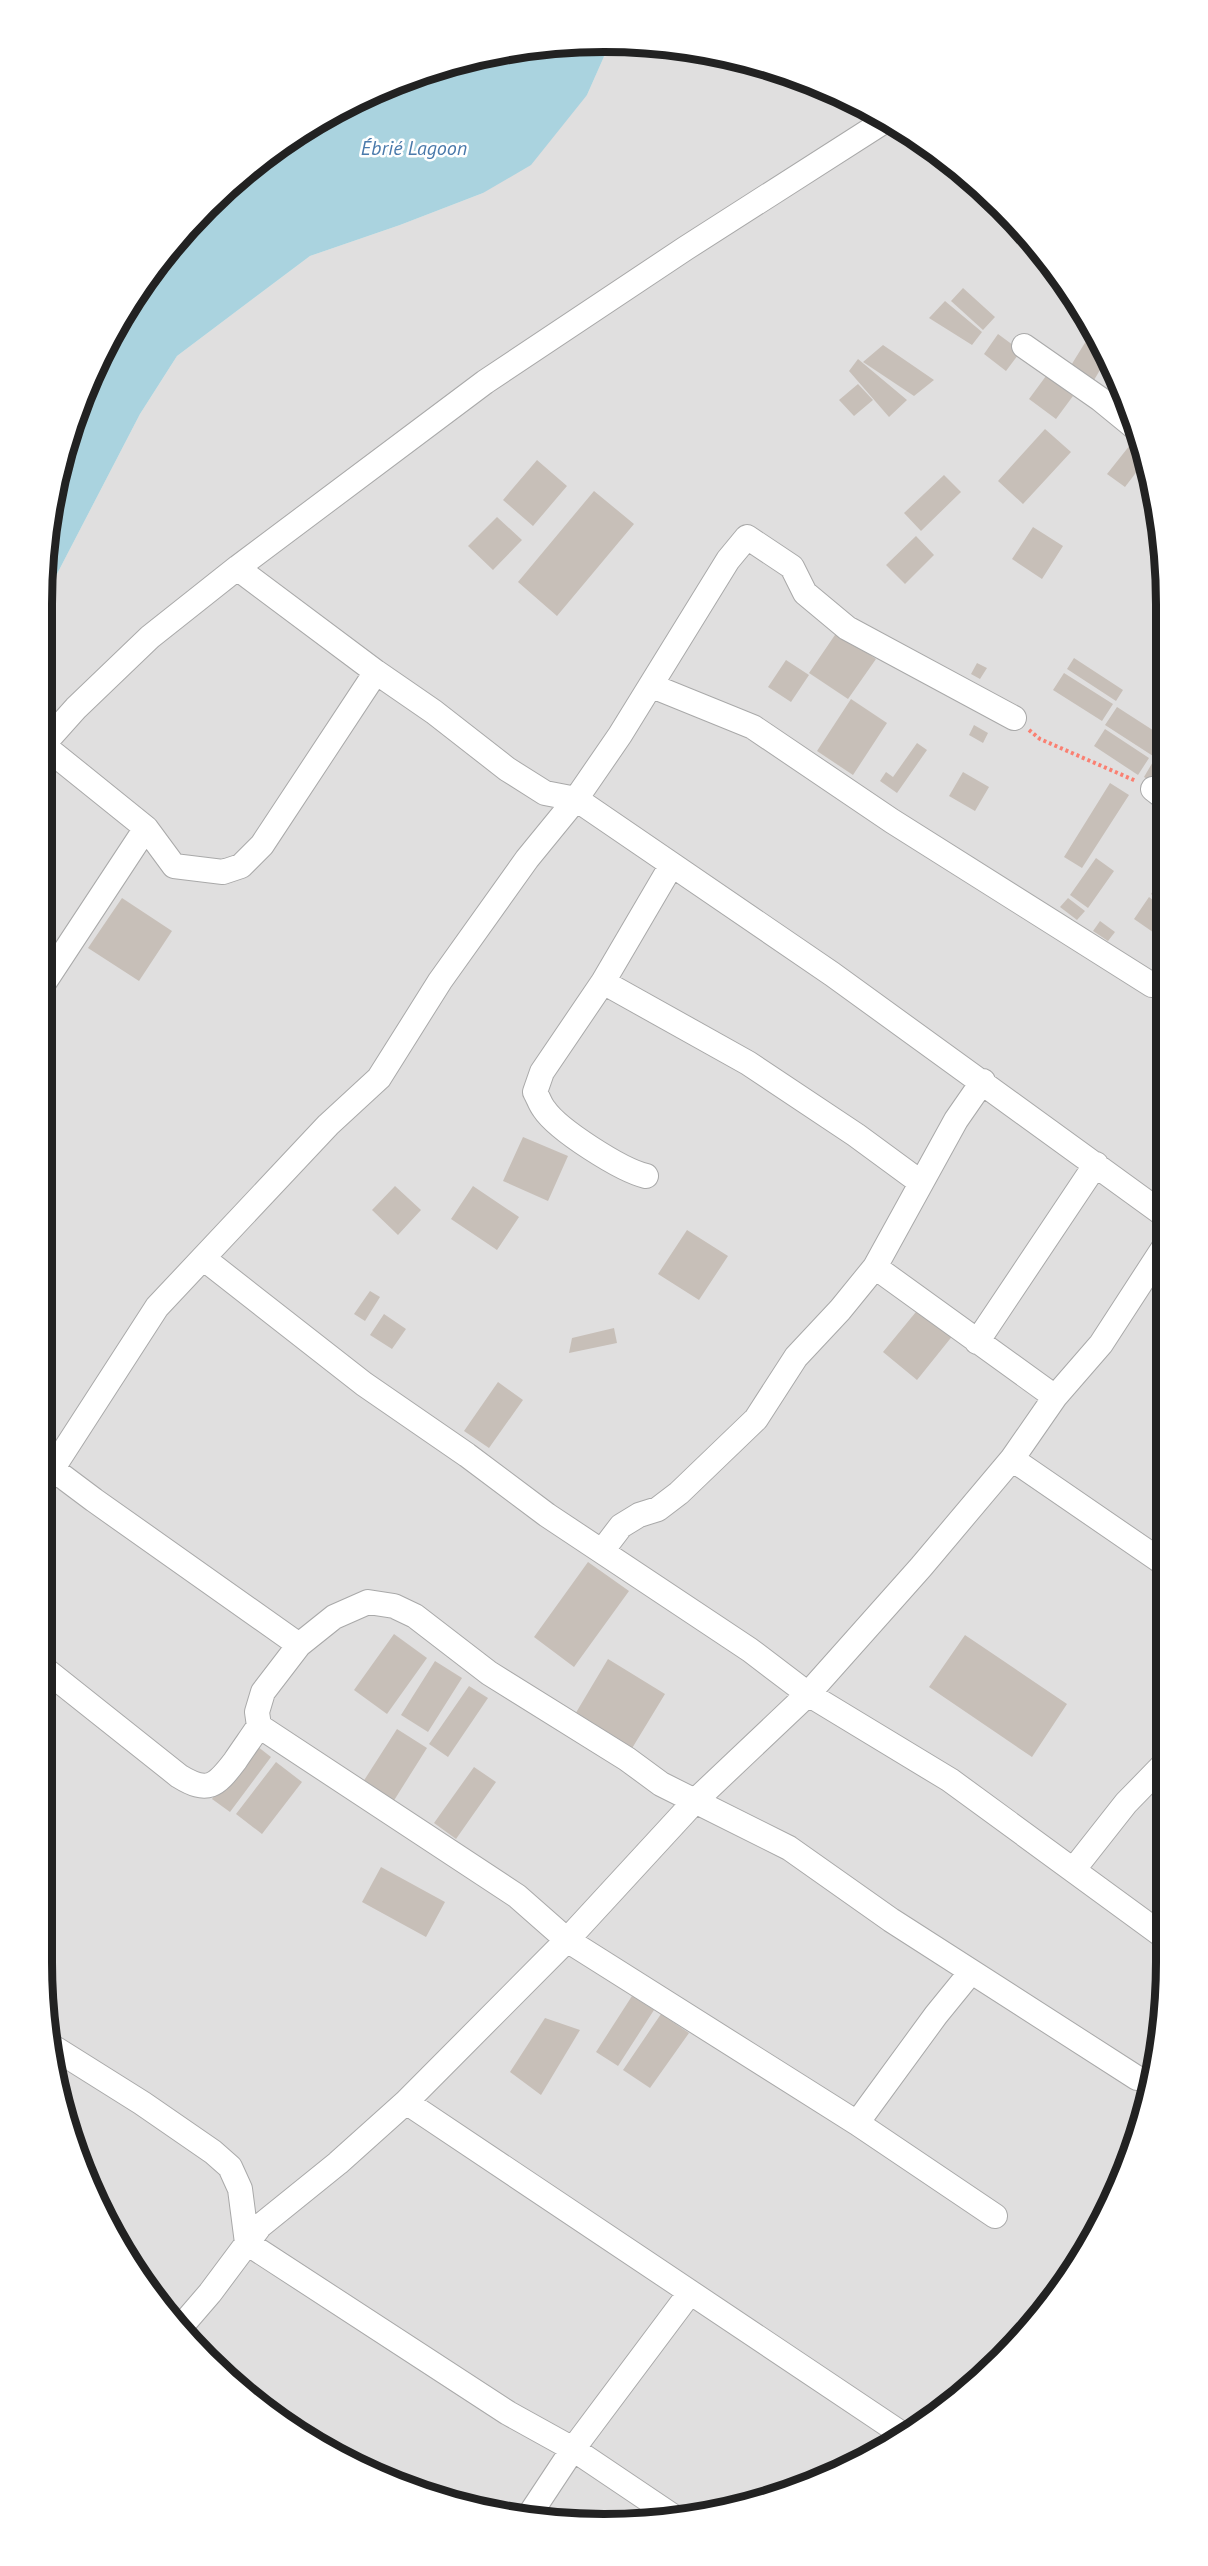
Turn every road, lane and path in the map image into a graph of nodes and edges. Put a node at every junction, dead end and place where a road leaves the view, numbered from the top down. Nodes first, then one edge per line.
1 (879, 125) edge
2 (1024, 346) dead end
3 (1123, 418) edge
4 (237, 568) junction
5 (376, 672) junction
6 (652, 686) junction
7 (1014, 718) joint
8 (52, 734) edge
9 (52, 753) edge
10 (1156, 791) edge
11 (576, 799) junction
12 (146, 828) junction
13 (670, 866) junction
14 (52, 971) edge
15 (603, 982) junction
16 (1152, 985) dead end
17 (983, 1081) junction
18 (1096, 1164) junction
19 (646, 1176) dead end
20 (920, 1182) junction
21 (1156, 1209) edge
22 (203, 1258) junction
23 (1156, 1259) edge
24 (875, 1267) junction
25 (977, 1342) junction
26 (1055, 1397) junction
27 (1012, 1459) junction
28 (52, 1463) edge
29 (52, 1475) edge
30 (602, 1551) junction
31 (1156, 1558) edge
32 (299, 1645) junction
33 (52, 1675) edge
34 (808, 1694) junction
35 (259, 1726) junction
36 (1156, 1772) edge
37 (695, 1801) junction
38 (1074, 1869) junction
39 (1156, 1930) edge
40 (567, 1940) junction
41 (971, 1972) junction
42 (60, 2051) edge
43 (1137, 2078) dead end
44 (406, 2102) junction
45 (857, 2123) junction
46 (995, 2216) dead end
47 (247, 2243) junction
48 (689, 2294) junction
49 (186, 2322) edge
50 (896, 2430) edge
51 (573, 2449) junction
52 (533, 2509) edge
53 (664, 2510) edge

1 - 4 street
2 - 3 street
4 - 5 street
4 - 8 street
5 - 11 street
5 - 12 street
6 - 7 street
6 - 11 street
6 - 16 street
7 - 10 path
9 - 12 street
11 - 13 street
11 - 22 street
12 - 14 street
13 - 15 street
13 - 17 street
15 - 19 street
15 - 20 street
17 - 18 street
17 - 20 street
18 - 21 street
18 - 25 street
20 - 24 street
22 - 28 street
22 - 30 street
23 - 26 street
24 - 25 street
24 - 30 street
25 - 26 street
26 - 27 street
27 - 31 street
27 - 34 street
29 - 32 street
30 - 34 street
32 - 35 street
32 - 37 street
33 - 35 street
34 - 37 street
34 - 38 street
35 - 40 street
36 - 38 street
37 - 40 street
37 - 41 street
38 - 39 street
40 - 44 street
40 - 45 street
41 - 43 street
41 - 45 street
42 - 47 street
44 - 47 street
44 - 48 street
45 - 46 street
47 - 49 street
47 - 51 street
48 - 50 street
48 - 51 street
51 - 52 street
51 - 53 street

